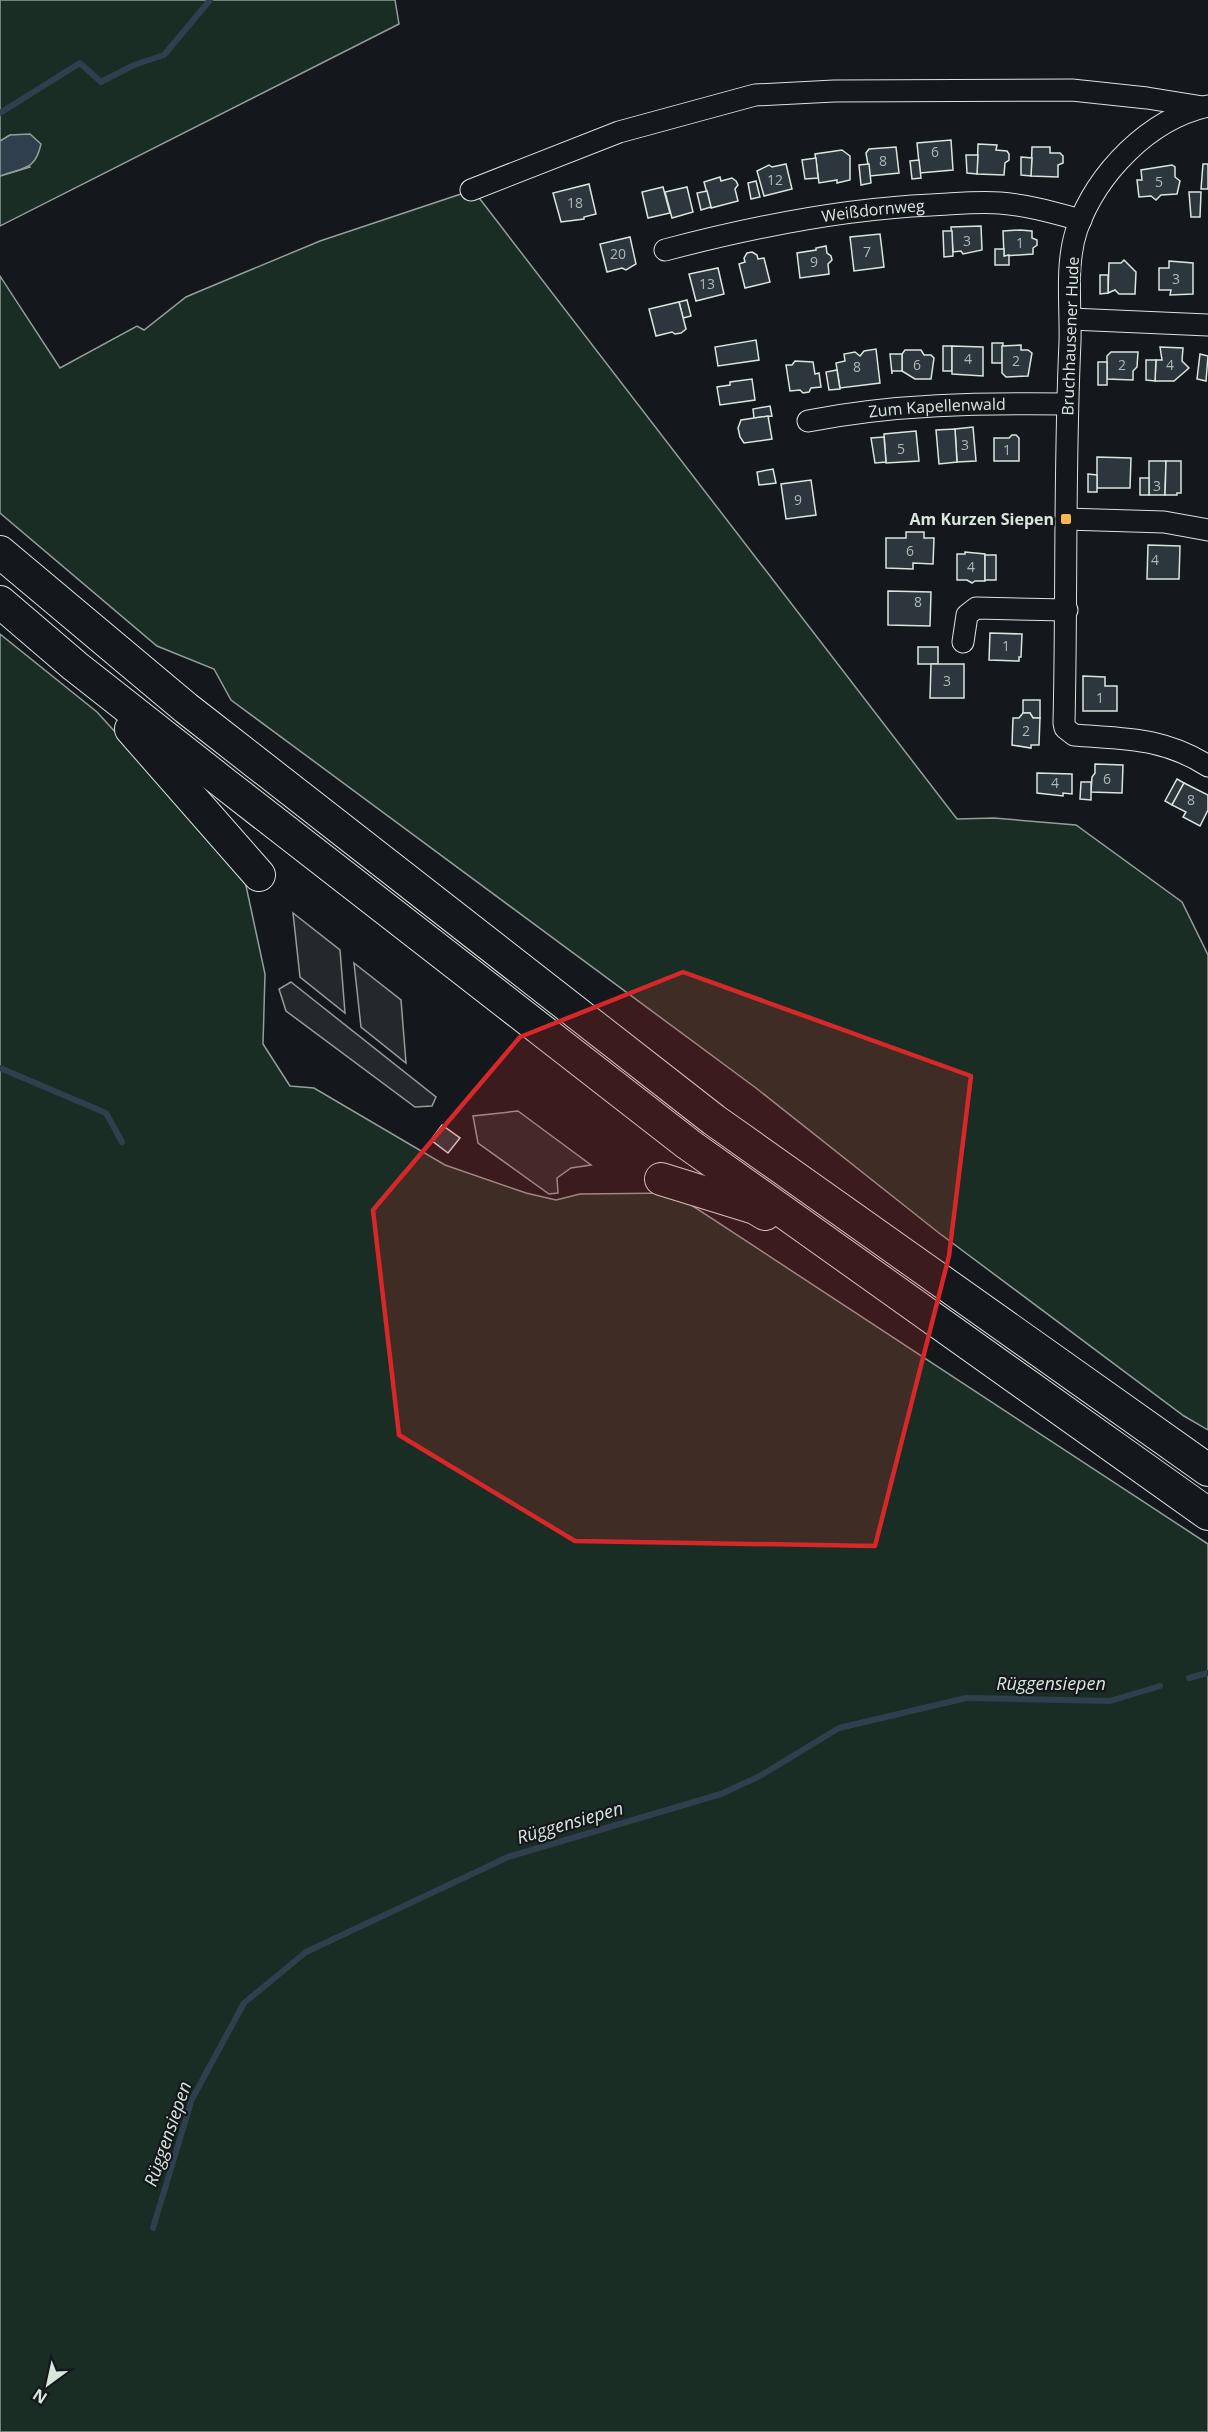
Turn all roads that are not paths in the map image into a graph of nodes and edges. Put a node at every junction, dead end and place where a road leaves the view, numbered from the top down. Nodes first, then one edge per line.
1 (1206, 107) edge
2 (471, 190) dead end
3 (1081, 220) junction
4 (665, 250) dead end
5 (1071, 319) junction
6 (1208, 325) edge
7 (1067, 404) junction
8 (808, 421) dead end
9 (1066, 519) junction
10 (1208, 530) edge
11 (0, 552) edge
12 (0, 602) edge
13 (1066, 620) junction
14 (963, 642) dead end
15 (75, 666) junction
16 (1208, 766) edge
17 (259, 875) dead end
18 (661, 1179) dead end
19 (916, 1308) junction
20 (1208, 1470) edge
21 (1208, 1514) edge

1 - 2 street
1 - 3 street, Bruchhausener Hude
3 - 4 street, Weißdornweg
3 - 5 street, Bruchhausener Hude
5 - 6 street
5 - 7 street, Bruchhausener Hude
7 - 8 street, Zum Kapellenwald
7 - 9 street, Bruchhausener Hude
9 - 10 street
9 - 13 street, Bruchhausener Hude
11 - 20 highway
12 - 15 highway
13 - 14 street
13 - 16 street, Bruchhausener Hude
15 - 17 highway
15 - 19 highway
18 - 19 highway
19 - 21 highway

